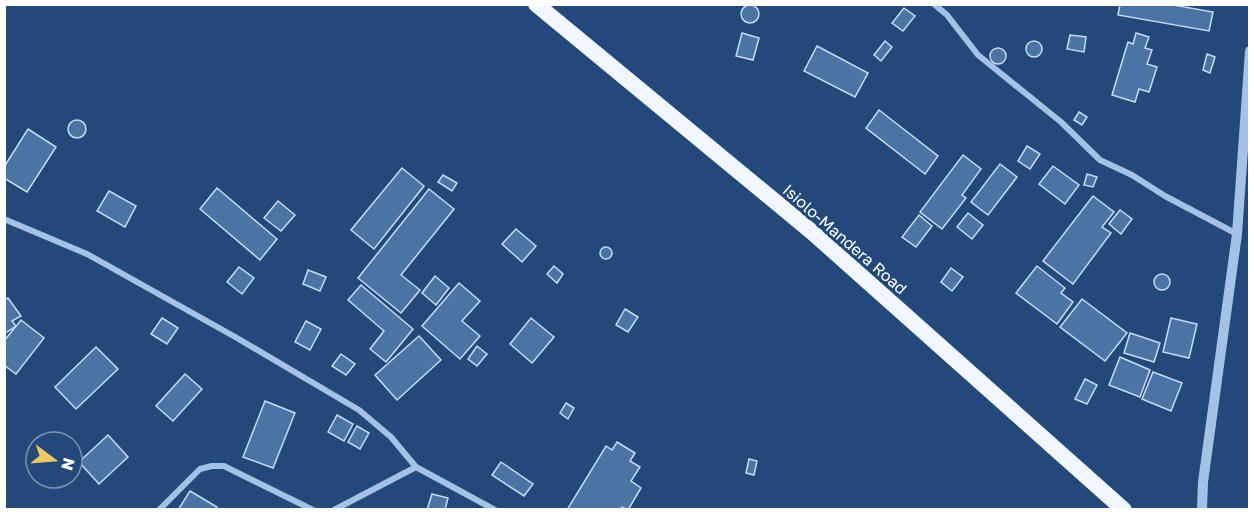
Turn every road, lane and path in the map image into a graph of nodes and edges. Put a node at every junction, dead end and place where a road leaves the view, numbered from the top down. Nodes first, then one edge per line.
1 (536, 4) edge
2 (934, 4) edge
3 (1250, 51) edge
4 (4, 219) edge
5 (1238, 234) junction
6 (416, 467) junction
7 (159, 510) edge
8 (313, 510) edge
9 (334, 510) edge
10 (495, 510) edge
11 (1124, 510) edge
12 (1202, 510) edge

1 - 11 highway, Isiolo-Mandera Road
2 - 5 street
3 - 5 street
4 - 6 street
5 - 12 street
6 - 9 street
6 - 10 street
7 - 8 street

